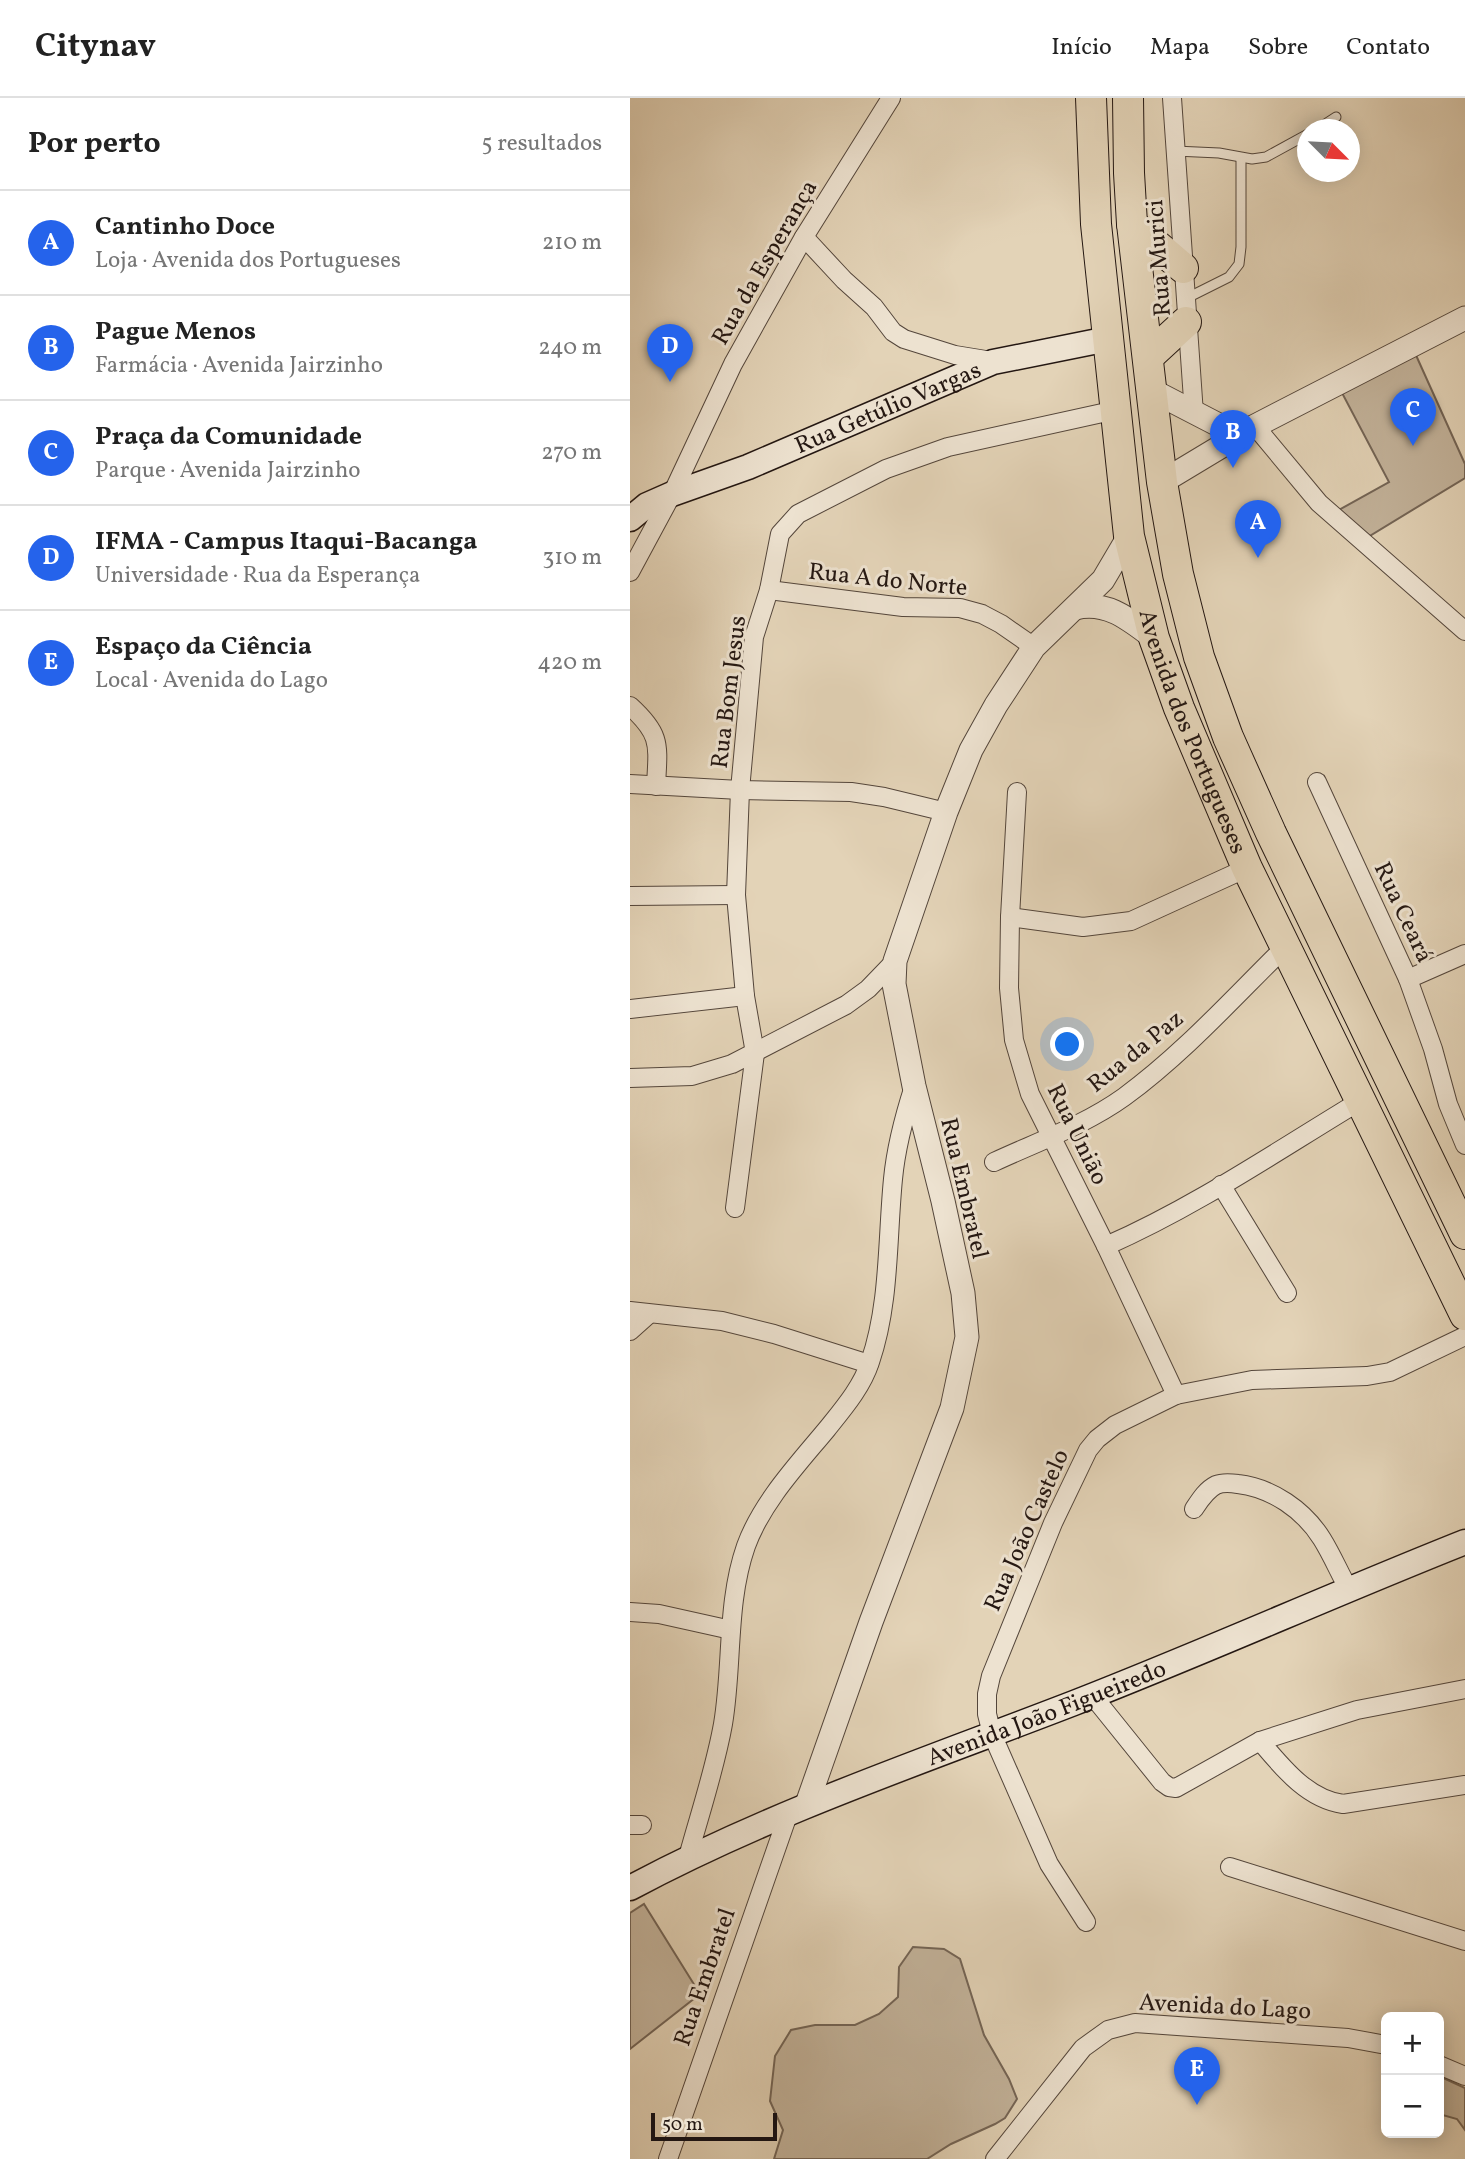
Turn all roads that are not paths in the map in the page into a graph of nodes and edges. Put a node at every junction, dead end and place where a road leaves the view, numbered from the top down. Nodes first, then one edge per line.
1 (891, 98) edge
2 (1091, 98) edge
3 (1129, 98) edge
4 (1172, 98) edge
5 (1336, 117) dead end
6 (1333, 119) edge
7 (1297, 140) edge
8 (1175, 151) junction
9 (1241, 158) junction
10 (1132, 224) junction
11 (804, 237) junction
12 (1183, 268) junction
13 (1186, 310) junction
14 (1465, 318) edge
15 (1108, 339) junction
16 (1148, 357) junction
17 (993, 362) junction
18 (1151, 390) junction
19 (1116, 410) junction
20 (1194, 414) junction
21 (1246, 431) junction
22 (1162, 482) junction
23 (672, 494) junction
24 (632, 515) edge
25 (1129, 536) junction
26 (630, 572) edge
27 (769, 590) junction
28 (1075, 608) junction
29 (1465, 631) edge
30 (1154, 638) junction
31 (1034, 647) junction
32 (630, 706) edge
33 (1317, 782) dead end
34 (630, 784) edge
35 (656, 786) junction
36 (740, 790) junction
37 (1017, 792) dead end
38 (946, 812) junction
39 (1247, 868) junction
40 (736, 895) junction
41 (630, 896) edge
42 (1010, 917) junction
43 (1286, 947) junction
44 (1465, 954) edge
45 (895, 961) junction
46 (1408, 979) junction
47 (745, 996) junction
48 (630, 1009) edge
49 (1316, 1010) junction
50 (754, 1053) junction
51 (630, 1078) edge
52 (914, 1086) junction
53 (1360, 1101) junction
54 (1051, 1135) junction
55 (1417, 1135) junction
56 (1465, 1145) edge
57 (994, 1162) dead end
58 (1221, 1185) junction
59 (1458, 1198) edge
60 (735, 1208) dead end
61 (1465, 1234) edge
62 (1106, 1246) junction
63 (1287, 1293) dead end
64 (630, 1311) edge
65 (649, 1314) junction
66 (1465, 1315) edge
67 (630, 1331) edge
68 (1465, 1336) edge
69 (869, 1364) junction
70 (1176, 1395) junction
71 (1194, 1509) dead end
72 (1465, 1542) edge
73 (1348, 1588) junction
74 (630, 1612) edge
75 (730, 1630) junction
76 (1465, 1689) edge
77 (1092, 1695) junction
78 (992, 1734) junction
79 (1260, 1741) junction
80 (1465, 1784) edge
81 (798, 1808) junction
82 (688, 1857) junction
83 (1230, 1867) dead end
84 (630, 1888) edge
85 (1086, 1922) dead end
86 (1465, 1941) edge
87 (1381, 2044) edge
88 (1444, 2067) edge
89 (1465, 2076) edge
90 (668, 2159) edge
91 (995, 2159) edge

1 - 11 street, Rua da Esperança
2 - 15 highway, Avenida dos Portugueses
3 - 10 highway, Avenida dos Portugueses
4 - 8 street, Rua Murici
5 - 6 lane
7 - 9 lane
8 - 9 lane
8 - 12 street, Rua Murici
9 - 13 lane
10 - 12 highway
10 - 16 highway, Avenida dos Portugueses
11 - 17 street
11 - 23 street, Rua da Esperança
12 - 13 street, Rua Murici
13 - 16 highway
13 - 20 street, Rua Murici
14 - 21 street
15 - 17 main road, Rua Getúlio Vargas
15 - 19 highway, Avenida dos Portugueses
16 - 18 highway, Avenida dos Portugueses
17 - 23 main road, Rua Getúlio Vargas
18 - 20 street
18 - 22 highway, Avenida dos Portugueses
19 - 25 highway, Avenida dos Portugueses
19 - 27 street, Rua Bom Jesus
20 - 21 street
21 - 22 street
21 - 29 street
22 - 55 highway, Avenida dos Portugueses
23 - 24 main road, Rua Getúlio Vargas
23 - 26 street, Rua da Esperança
25 - 28 street, Rua Embratel
25 - 30 highway, Avenida dos Portugueses
27 - 31 street, Rua A do Norte
27 - 36 street, Rua Bom Jesus
28 - 30 street
28 - 31 street, Rua Embratel
30 - 39 highway, Avenida dos Portugueses
31 - 38 street, Rua Embratel
32 - 35 street
33 - 46 street, Rua Ceará
34 - 35 street
35 - 36 street
36 - 38 street
36 - 40 street, Rua Bom Jesus
37 - 42 street, Rua União
38 - 45 street, Rua Embratel
39 - 42 street
39 - 43 highway, Avenida dos Portugueses
40 - 41 street
40 - 47 street, Rua Bom Jesus
42 - 54 street, Rua União
43 - 49 highway, Avenida dos Portugueses
43 - 54 street, Rua da Paz
44 - 46 street
45 - 50 street
45 - 52 street, Rua Embratel
46 - 56 street, Rua Ceará
47 - 48 street
47 - 50 street, Rua Bom Jesus
49 - 53 highway, Avenida dos Portugueses
49 - 55 highway
50 - 51 street
50 - 60 street, Rua Bom Jesus
52 - 69 street
52 - 81 street, Rua Embratel
53 - 58 street
53 - 66 highway, Avenida dos Portugueses
54 - 57 street, Rua da Paz
54 - 62 street, Rua União
55 - 59 highway, Avenida dos Portugueses
58 - 62 street
58 - 63 street
59 - 61 highway, Avenida dos Portugueses
62 - 70 street, Rua União
64 - 65 street
65 - 67 street
65 - 69 street
68 - 70 street, Rua João Castelo
69 - 75 street
70 - 78 street, Rua João Castelo
71 - 73 street
72 - 73 main road, Avenida João Figueiredo
73 - 77 main road, Avenida João Figueiredo
74 - 75 street
75 - 82 street
76 - 79 street
77 - 78 main road, Avenida João Figueiredo
77 - 79 street
78 - 81 main road, Avenida João Figueiredo
78 - 85 street, Rua João Castelo
79 - 80 street
81 - 82 main road, Avenida João Figueiredo
81 - 90 street, Rua Embratel
82 - 84 main road, Avenida João Figueiredo
83 - 86 street
87 - 91 street, Avenida do Lago
88 - 89 street

